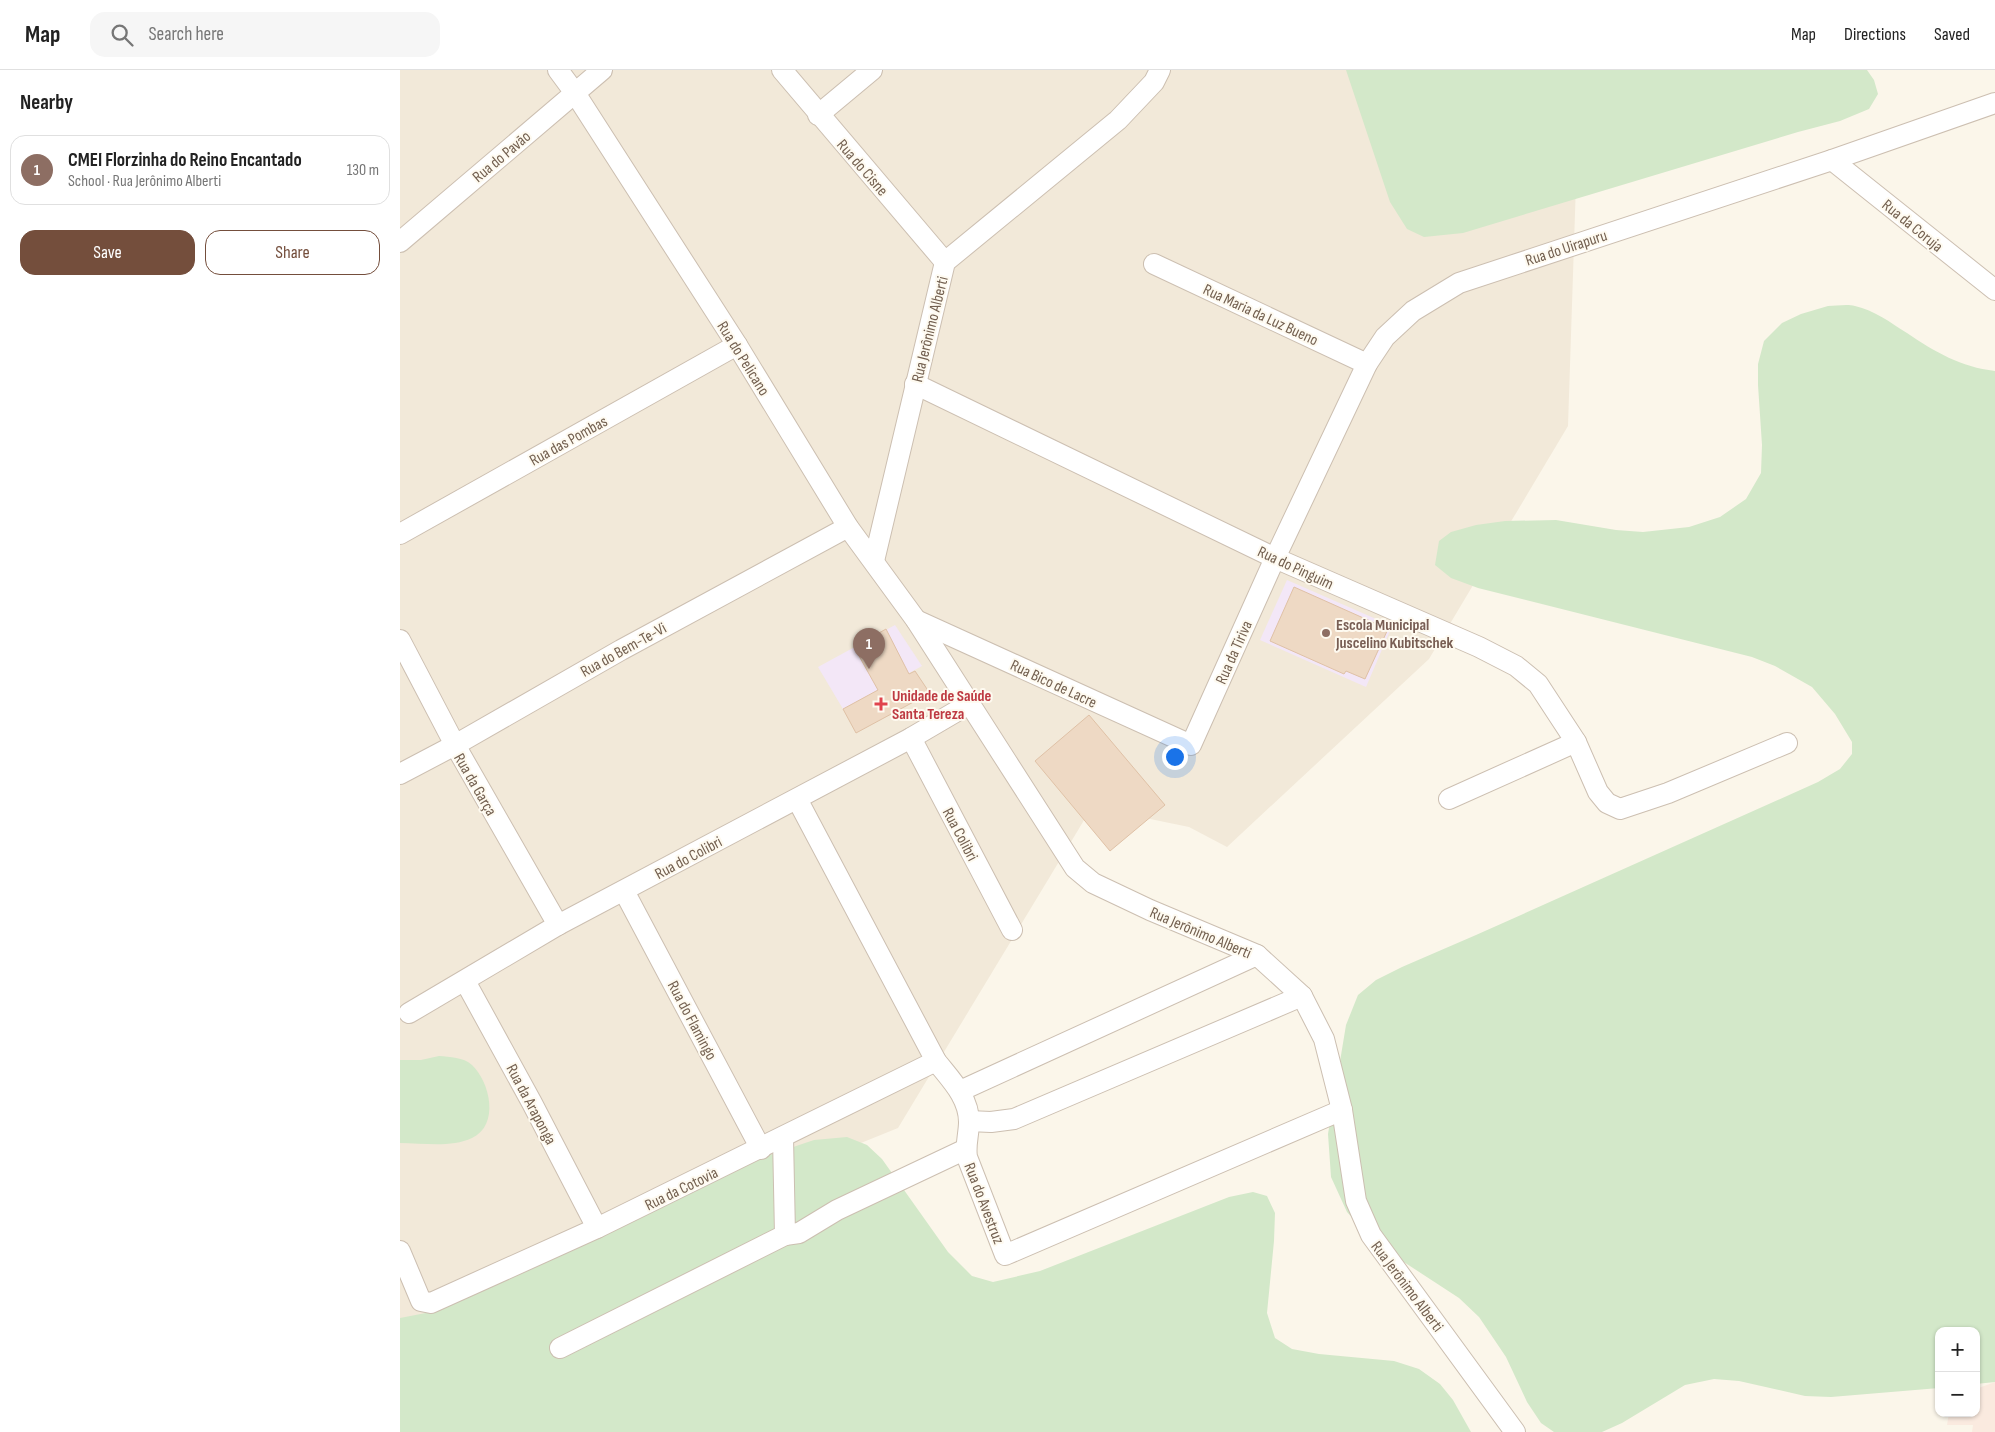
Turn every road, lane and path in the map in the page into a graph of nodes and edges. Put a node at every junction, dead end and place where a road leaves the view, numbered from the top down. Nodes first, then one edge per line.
1 (558, 70) edge
2 (602, 70) edge
3 (782, 70) edge
4 (872, 70) edge
5 (1160, 70) edge
6 (575, 93) junction
7 (1995, 103) edge
8 (818, 115) junction
9 (1832, 160) junction
10 (400, 242) edge
11 (945, 262) junction
12 (1154, 264) dead end
13 (1995, 290) edge
14 (736, 345) junction
15 (1367, 364) junction
16 (915, 384) junction
17 (848, 527) junction
18 (400, 534) edge
19 (1275, 558) junction
20 (874, 561) junction
21 (916, 620) junction
22 (400, 640) edge
23 (969, 704) junction
24 (911, 738) junction
25 (1576, 742) junction
26 (1787, 743) dead end
27 (454, 746) junction
28 (1191, 746) joint
29 (400, 774) edge
30 (797, 799) junction
31 (1448, 799) dead end
32 (624, 891) junction
33 (558, 925) junction
34 (1012, 930) dead end
35 (1257, 955) junction
36 (465, 981) junction
37 (1302, 996) junction
38 (408, 1013) dead end
39 (936, 1061) junction
40 (960, 1091) junction
41 (1342, 1110) junction
42 (969, 1121) junction
43 (783, 1138) junction
44 (761, 1149) junction
45 (966, 1150) junction
46 (597, 1228) junction
47 (785, 1235) junction
48 (400, 1251) edge
49 (560, 1348) dead end
50 (1515, 1432) edge

1 - 6 street, Rua do Pelicano
2 - 6 street, Rua do Pavão
3 - 8 street, Rua do Cisne
4 - 8 street
5 - 11 street, Rua Jerônimo Alberti
6 - 10 street, Rua do Pavão
6 - 14 street, Rua do Pelicano
7 - 9 street, Rua do Uirapuru
8 - 11 street, Rua do Cisne
9 - 13 street, Rua da Coruja
9 - 15 street, Rua do Uirapuru
11 - 16 street, Rua Jerônimo Alberti
12 - 15 street, Rua Maria da Luz Bueno
14 - 17 street, Rua do Pelicano
14 - 18 street, Rua das Pombas
15 - 19 street, Rua do Uirapuru
16 - 19 street, Rua do Pinguim
16 - 20 street, Rua Jerônimo Alberti
17 - 20 street, Rua do Pelicano
17 - 27 street, Rua do Bem-Te-Vi
19 - 25 street, Rua do Pinguim
19 - 28 street, Rua da Tiriva
20 - 21 street, Rua do Pelicano
21 - 23 street, Rua Jerônimo Alberti
21 - 28 street, Rua Bico de Lacre
22 - 27 street, Rua da Garça
23 - 24 street, Rua do Colibri
23 - 35 street, Rua Jerônimo Alberti
24 - 30 street, Rua do Colibri
24 - 34 street, Rua Colibri
25 - 26 street, Rua do Pinguim
25 - 31 street
27 - 29 street, Rua do Bem-Te-Vi
27 - 33 street, Rua da Garça
30 - 32 street, Rua do Colibri
30 - 39 street, Rua do Avestruz
32 - 33 street, Rua do Colibri
32 - 44 street, Rua do Flamingo
33 - 36 street, Rua do Colibri
35 - 37 street, Rua Jerônimo Alberti
35 - 40 street
36 - 38 street, Rua do Colibri
36 - 46 street, Rua da Araponga
37 - 41 street, Rua Jerônimo Alberti
37 - 42 street
39 - 40 street, Rua do Avestruz
39 - 43 street, Rua da Cotovia
40 - 42 street, Rua do Avestruz
41 - 45 street, Rua do Avestruz
41 - 50 street, Rua Jerônimo Alberti
42 - 45 street, Rua do Avestruz
43 - 44 street, Rua da Cotovia
43 - 47 street
44 - 46 street, Rua da Cotovia
45 - 47 street
46 - 48 street, Rua da Cotovia
47 - 49 street

